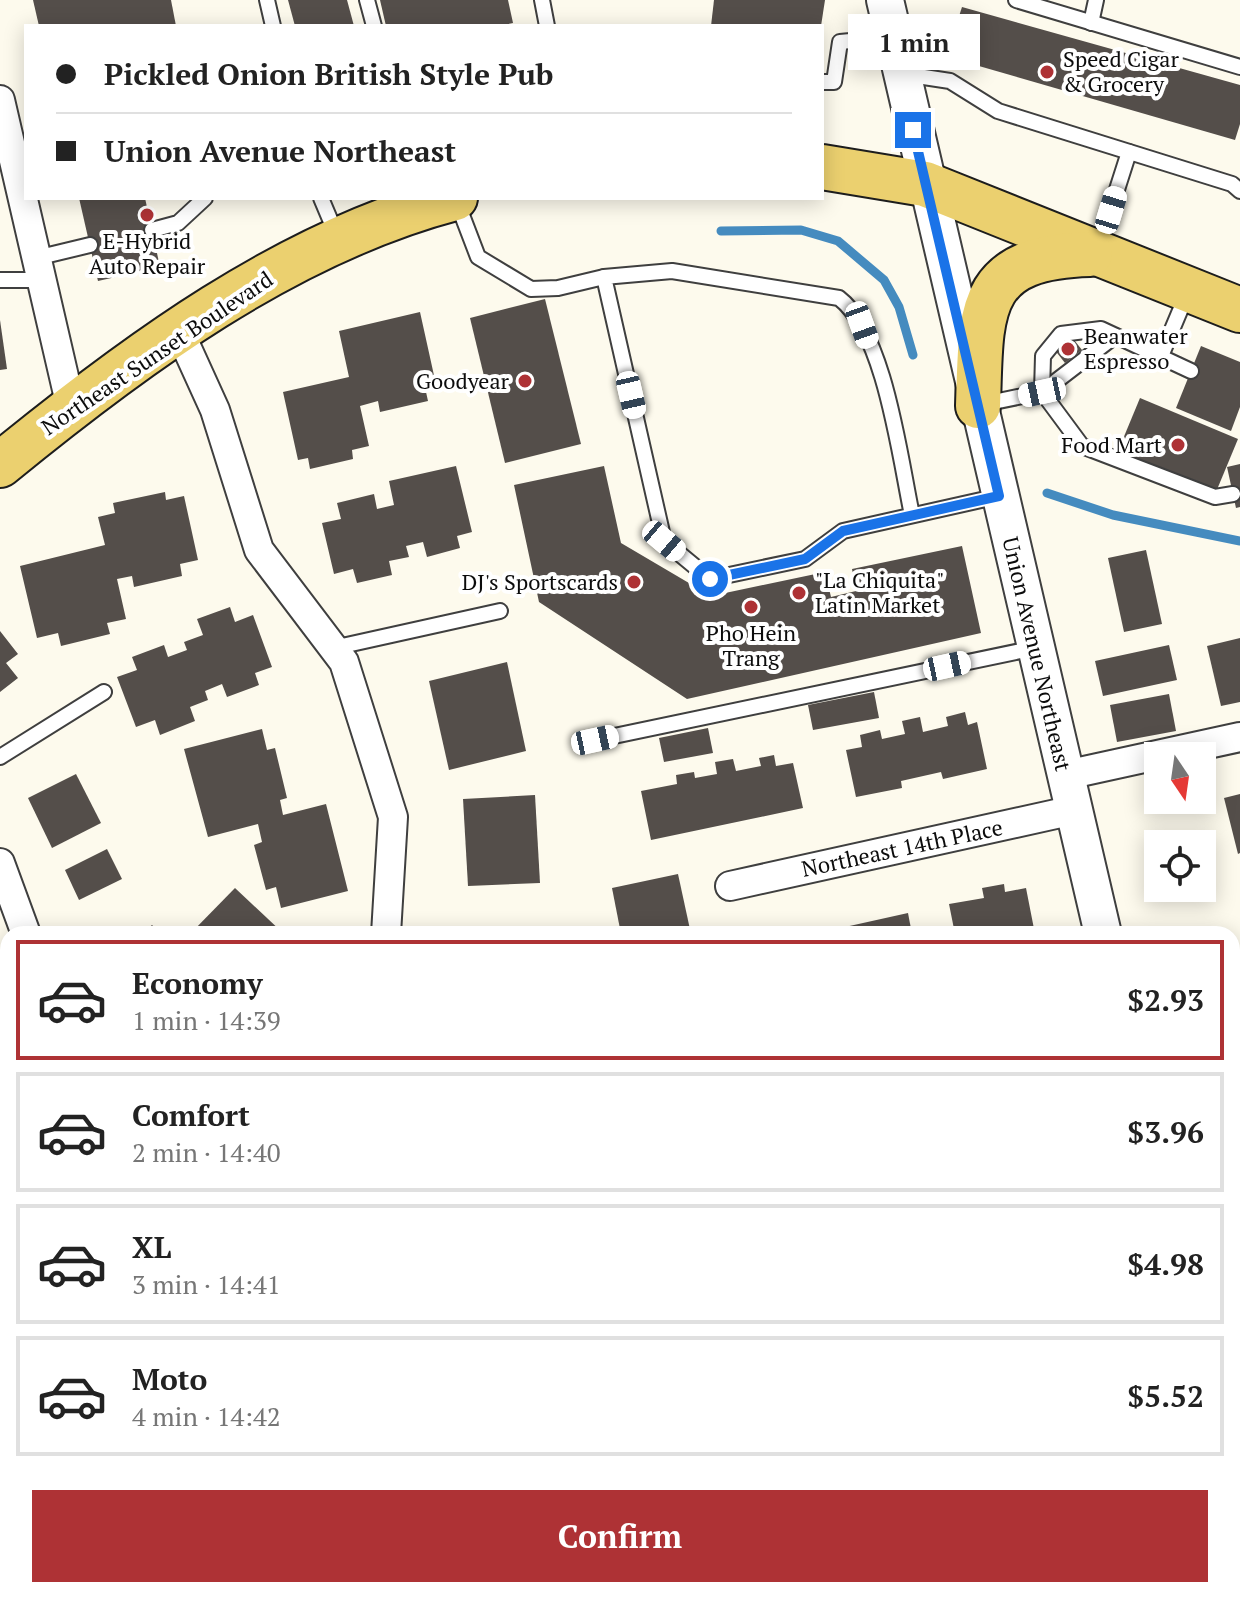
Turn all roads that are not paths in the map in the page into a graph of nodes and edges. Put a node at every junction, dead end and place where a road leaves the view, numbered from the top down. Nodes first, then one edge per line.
1 (267, 0) edge
2 (367, 0) edge
3 (542, 0) edge
4 (886, 0) edge
5 (1016, 0) edge
6 (1096, 0) edge
7 (1091, 23) junction
8 (273, 24) edge
9 (373, 24) edge
10 (547, 24) edge
11 (893, 37) junction
12 (1240, 67) edge
13 (901, 73) junction
14 (824, 82) edge
15 (0, 100) edge
16 (1129, 152) junction
17 (6, 159) edge
18 (824, 167) edge
19 (925, 184) junction
20 (1240, 191) edge
21 (203, 200) edge
22 (322, 200) edge
23 (437, 201) edge
24 (152, 230) dead end
25 (339, 240) junction
26 (90, 245) dead end
27 (1097, 253) junction
28 (39, 269) junction
29 (604, 277) junction
30 (0, 280) edge
31 (1189, 289) junction
32 (1240, 310) edge
33 (180, 333) junction
34 (1115, 336) junction
35 (1161, 356) junction
36 (1191, 371) dead end
37 (1042, 392) junction
38 (978, 406) junction
39 (71, 407) junction
40 (0, 465) edge
41 (1233, 494) dead end
42 (999, 496) junction
43 (912, 515) junction
44 (500, 611) dead end
45 (333, 648) junction
46 (1036, 648) junction
47 (104, 692) dead end
48 (1240, 737) edge
49 (595, 740) dead end
50 (0, 757) edge
51 (1066, 775) junction
52 (1074, 810) junction
53 (0, 863) edge
54 (730, 886) dead end
55 (23, 926) edge
56 (386, 926) edge
57 (1101, 926) edge

1 - 8 lane
2 - 9 lane
3 - 10 lane
4 - 11 street, Union Avenue Northeast
5 - 7 lane
6 - 7 lane
7 - 12 lane
11 - 13 street, Union Avenue Northeast
11 - 14 lane
13 - 16 lane
13 - 19 street, Union Avenue Northeast
15 - 17 street
16 - 20 lane
16 - 27 lane
17 - 28 street
18 - 19 main road
19 - 27 main road
19 - 38 street, Union Avenue Northeast
21 - 24 lane
22 - 25 lane
23 - 25 main road, Northeast Sunset Boulevard
23 - 29 lane
25 - 33 main road, Northeast Sunset Boulevard
26 - 28 lane
27 - 31 main road
27 - 38 main road
28 - 30 lane
28 - 39 street
29 - 43 lane
29 - 43 lane
31 - 32 main road
31 - 35 lane
33 - 39 main road, Northeast Sunset Boulevard
33 - 45 street
34 - 35 lane
34 - 37 lane
34 - 37 lane
35 - 36 lane
37 - 38 lane
37 - 41 lane
38 - 42 street, Union Avenue Northeast
39 - 40 main road, Northeast Sunset Boulevard
42 - 43 lane
42 - 46 street, Union Avenue Northeast
44 - 45 lane
45 - 56 street
46 - 49 lane
46 - 51 street, Union Avenue Northeast
47 - 50 lane
48 - 51 street
51 - 52 street, Union Avenue Northeast
52 - 54 street, Northeast 14th Place
52 - 57 street, Union Avenue Northeast
53 - 55 street

